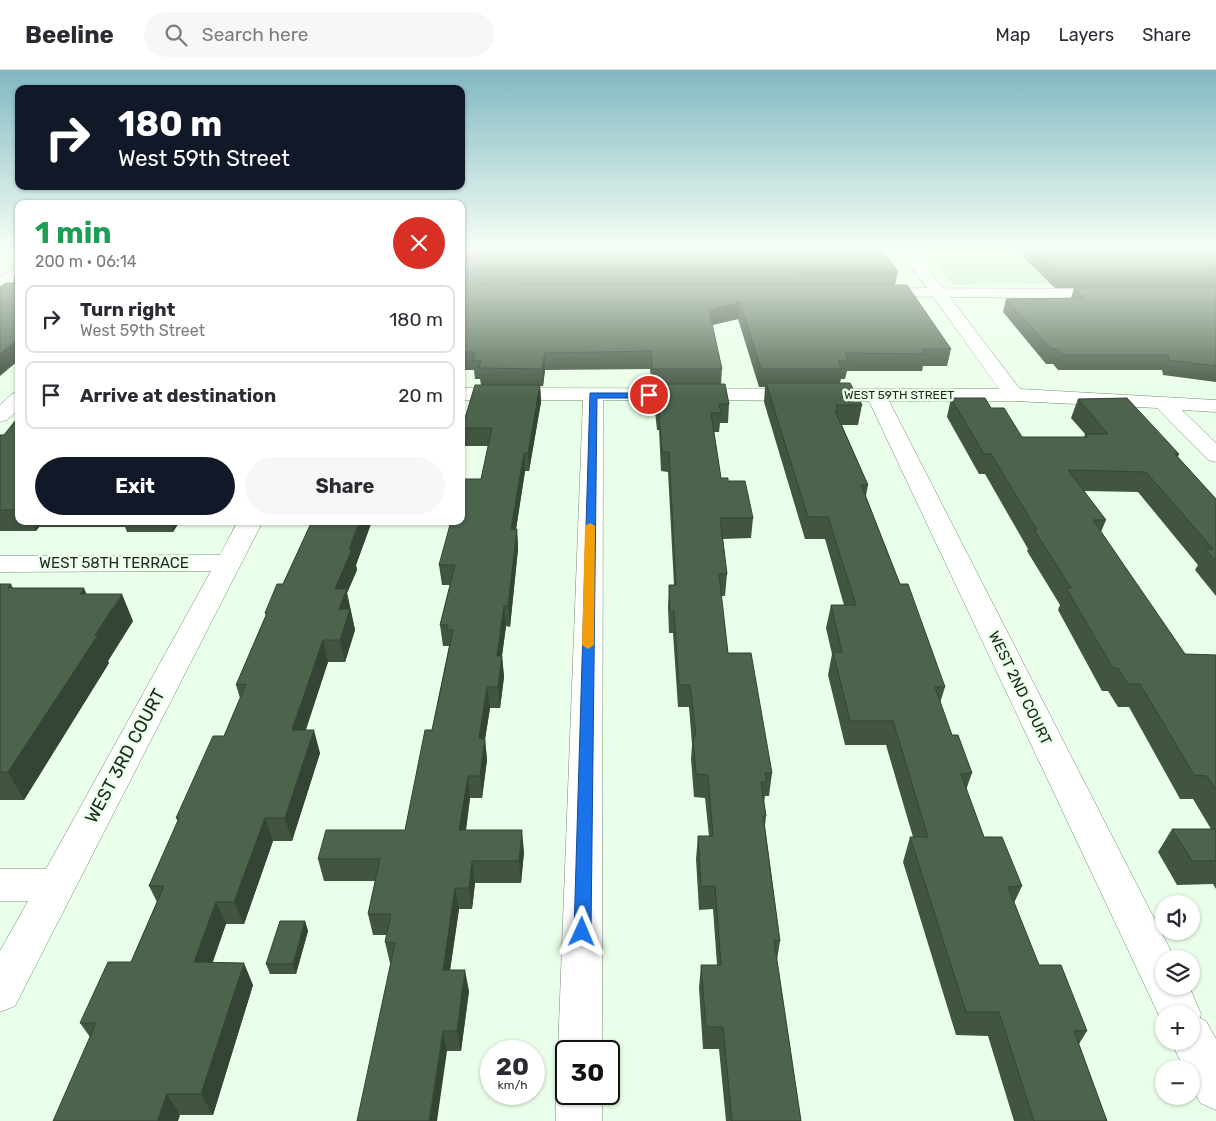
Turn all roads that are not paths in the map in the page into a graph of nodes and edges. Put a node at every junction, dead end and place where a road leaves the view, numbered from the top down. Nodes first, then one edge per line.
1 (942, 298) edge
2 (465, 394) edge
3 (592, 395) junction
4 (876, 395) junction
5 (1014, 395) junction
6 (15, 402) edge
7 (1163, 402) junction
8 (1216, 406) edge
9 (0, 416) edge
10 (1216, 455) edge
11 (249, 525) edge
12 (228, 563) junction
13 (0, 564) edge
14 (0, 885) edge
15 (57, 885) junction
16 (1155, 962) edge
17 (0, 992) edge
18 (580, 1040) edge
19 (1198, 1050) edge
20 (1216, 1087) edge
21 (579, 1105) edge
22 (579, 1121) edge

1 - 5 street
2 - 3 street, WEST 59TH STREET
3 - 4 street, WEST 59TH STREET
3 - 18 street
4 - 5 street, WEST 59TH STREET
4 - 16 street, WEST 2ND COURT
5 - 7 street, WEST 59TH STREET
6 - 9 street
7 - 8 street, WEST 59TH STREET
7 - 10 street
11 - 12 street, WEST 3RD COURT
12 - 13 street, WEST 58TH TERRACE
12 - 15 street, WEST 3RD COURT
14 - 15 street
15 - 17 street, WEST 3RD COURT
19 - 20 street
21 - 22 street

